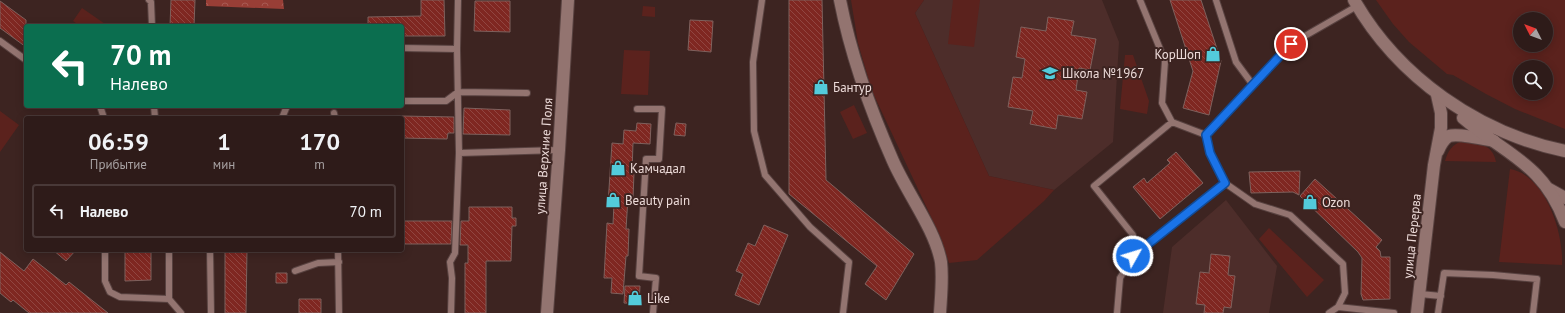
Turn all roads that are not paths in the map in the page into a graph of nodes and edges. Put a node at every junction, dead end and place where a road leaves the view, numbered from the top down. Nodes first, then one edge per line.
1 (149, 0) edge
2 (458, 0) edge
3 (568, 0) edge
4 (762, 0) edge
5 (840, 0) edge
6 (1140, 0) edge
7 (1216, 0) edge
8 (1355, 3) edge
9 (152, 24) edge
10 (0, 41) edge
11 (404, 48) edge
12 (457, 49) junction
13 (24, 59) edge
14 (1411, 72) junction
15 (1253, 85) junction
16 (458, 92) junction
17 (528, 93) dead end
18 (1437, 95) junction
19 (404, 101) edge
20 (638, 109) dead end
21 (1172, 122) junction
22 (1206, 135) junction
23 (1494, 141) junction
24 (559, 150) junction
25 (1565, 151) edge
26 (459, 153) junction
27 (1434, 162) junction
28 (1225, 183) junction
29 (1549, 189) junction
30 (1565, 198) edge
31 (1565, 222) edge
32 (105, 252) edge
33 (169, 252) edge
34 (210, 252) edge
35 (338, 252) edge
36 (1133, 256) junction
37 (339, 262) junction
38 (295, 271) dead end
39 (1420, 294) junction
40 (1441, 296) junction
41 (169, 299) junction
42 (1338, 307) junction
43 (181, 313) edge
44 (211, 313) edge
45 (339, 313) edge
46 (451, 313) edge
47 (546, 313) edge
48 (653, 313) edge
49 (843, 313) edge
50 (940, 313) edge
51 (1117, 313) edge
52 (1329, 313) edge
53 (1394, 313) edge
54 (1417, 313) edge
55 (1438, 313) edge
56 (1533, 313) edge

1 - 9 lane
2 - 12 lane
3 - 24 main road, улица Верхние Поля
4 - 49 lane
5 - 50 main road
6 - 21 lane
7 - 15 lane
8 - 14 main road
8 - 15 lane
10 - 13 lane
11 - 12 lane
12 - 16 lane
14 - 18 main road, улица Перерва
14 - 25 main road
15 - 22 lane
16 - 17 lane
16 - 19 lane
16 - 26 lane
18 - 23 main road, улица Перерва
18 - 27 main road, улица Перерва
20 - 48 lane
21 - 22 lane
21 - 36 lane
22 - 28 lane
23 - 27 main road, улица Перерва
23 - 29 main road, улица Перерва
24 - 26 lane
24 - 47 main road, улица Верхние Поля
26 - 46 lane
27 - 39 main road, улица Перерва
28 - 36 lane
28 - 42 lane
29 - 30 main road
29 - 31 main road, улица Перерва
32 - 41 lane
33 - 41 lane
34 - 44 lane
35 - 37 lane
36 - 51 lane
37 - 38 lane
37 - 45 lane
39 - 40 lane
39 - 54 main road, улица Перерва
40 - 55 lane
40 - 56 lane
41 - 43 lane
42 - 52 lane
42 - 53 lane

